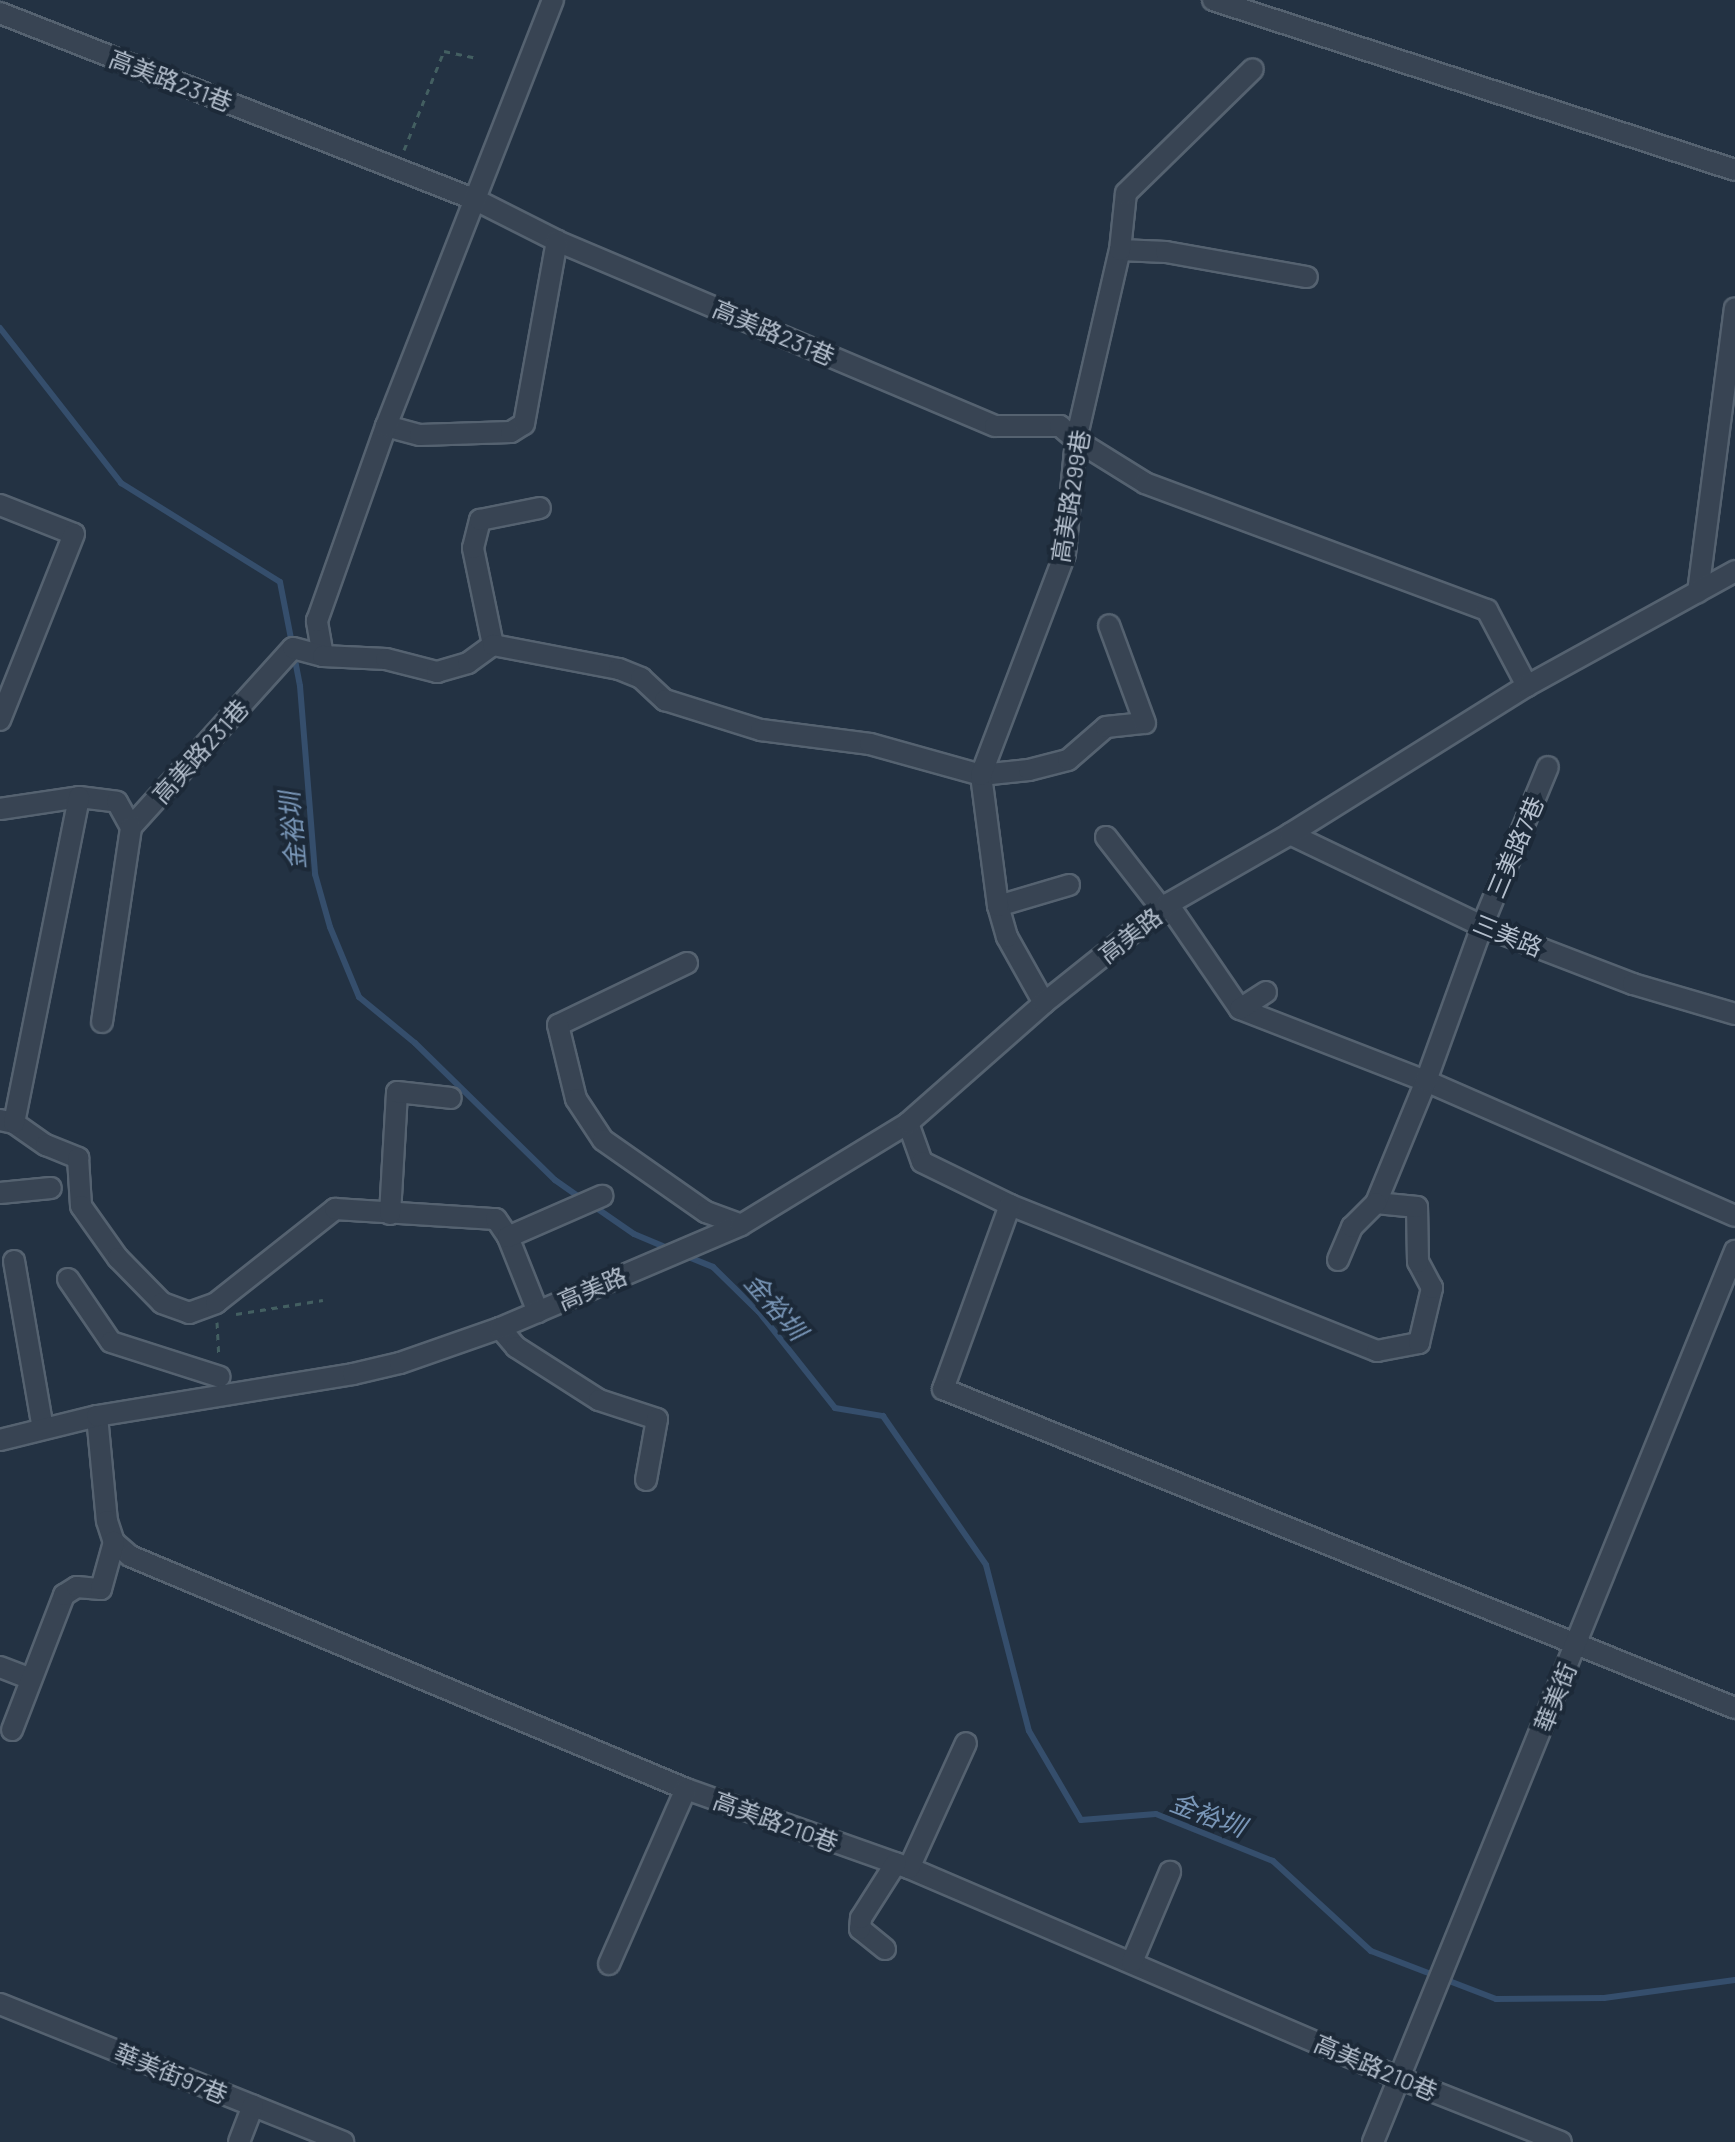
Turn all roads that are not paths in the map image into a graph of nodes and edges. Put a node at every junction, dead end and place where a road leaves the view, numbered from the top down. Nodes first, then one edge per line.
1 (553, 0) edge
2 (1213, 0) edge
3 (0, 13) edge
4 (1253, 69) dead end
5 (1735, 170) edge
6 (476, 200) junction
7 (557, 241) junction
8 (1120, 250) junction
9 (1307, 277) dead end
10 (1735, 308) edge
11 (386, 426) junction
12 (1076, 440) junction
13 (0, 505) edge
14 (540, 508) dead end
15 (1735, 571) edge
16 (1698, 592) junction
17 (1109, 625) dead end
18 (493, 645) junction
19 (323, 656) junction
20 (1527, 686) junction
21 (0, 720) edge
22 (1548, 767) dead end
23 (981, 775) junction
24 (79, 797) junction
25 (0, 809) edge
26 (131, 827) junction
27 (1290, 834) junction
28 (1106, 837) dead end
29 (1069, 885) dead end
30 (998, 906) junction
31 (1165, 907) junction
32 (1482, 926) junction
33 (687, 963) dead end
34 (1266, 992) dead end
35 (1044, 1003) junction
36 (1240, 1009) junction
37 (1735, 1014) edge
38 (102, 1022) dead end
39 (1426, 1081) junction
40 (451, 1098) dead end
41 (7, 1122) edge
42 (908, 1123) junction
43 (51, 1188) dead end
44 (0, 1193) edge
45 (602, 1196) dead end
46 (1376, 1203) junction
47 (1010, 1205) junction
48 (390, 1214) junction
49 (1735, 1216) edge
50 (741, 1225) junction
51 (508, 1237) junction
52 (1735, 1251) edge
53 (1338, 1260) dead end
54 (14, 1261) dead end
55 (68, 1279) dead end
56 (538, 1312) junction
57 (500, 1328) junction
58 (220, 1377) road end
59 (97, 1416) junction
60 (43, 1429) junction
61 (0, 1440) edge
62 (646, 1480) dead end
63 (114, 1542) junction
64 (1577, 1644) junction
65 (0, 1667) edge
66 (31, 1679) junction
67 (1735, 1708) edge
68 (12, 1730) dead end
69 (966, 1743) dead end
70 (686, 1789) junction
71 (902, 1865) junction
72 (1170, 1872) dead end
73 (885, 1949) dead end
74 (1132, 1962) junction
75 (609, 1964) dead end
76 (0, 2004) edge
77 (1399, 2078) junction
78 (253, 2106) junction
79 (239, 2142) edge
80 (343, 2142) edge
81 (1373, 2142) edge
82 (1561, 2142) edge

1 - 6 street
2 - 5 street
3 - 6 street, 高美路231巷
4 - 8 street, 高美路299巷
6 - 7 street, 高美路231巷
6 - 11 street
7 - 11 street
7 - 12 street, 高美路231巷
8 - 9 street
8 - 12 street, 高美路299巷
10 - 16 street
11 - 19 street
12 - 20 street, 高美路231巷
12 - 23 street, 高美路299巷
13 - 21 street
14 - 18 street
15 - 16 street, 高美路
16 - 20 street, 高美路
17 - 23 street
18 - 19 street, 高美路231巷
18 - 23 street
19 - 26 street, 高美路231巷
20 - 27 street, 高美路
22 - 32 street, 三美路7巷
23 - 30 street, 高美路299巷
24 - 25 street, 高美路231巷
24 - 26 street, 高美路231巷
24 - 41 street
26 - 38 street
27 - 31 street, 高美路
27 - 32 street, 三美路
28 - 31 street
29 - 30 street
30 - 35 street, 高美路299巷
31 - 35 street, 高美路
31 - 36 street
32 - 37 street, 三美路
32 - 39 street, 三美路7巷
33 - 50 street
34 - 36 street
35 - 42 street, 高美路
36 - 39 street
39 - 46 street, 三美路7巷
39 - 49 street
40 - 48 street
41 - 48 street
42 - 47 street
42 - 50 street, 高美路
43 - 44 street
45 - 51 street
46 - 47 street
46 - 53 street, 三美路7巷
47 - 64 street
48 - 51 street
50 - 56 street, 高美路
51 - 56 street, 高美路
52 - 64 street, 華美街
54 - 60 street
55 - 58 street
56 - 57 street, 高美路
57 - 59 street, 高美路
57 - 62 street
59 - 60 street, 高美路
59 - 63 street
60 - 61 street, 高美路
63 - 66 street
63 - 70 street, 高美路210巷
64 - 67 street
64 - 77 street, 華美街
65 - 66 street
66 - 68 street
69 - 71 street
70 - 71 street, 高美路210巷
70 - 75 street
71 - 73 street
71 - 74 street, 高美路210巷
72 - 74 street
74 - 77 street, 高美路210巷
76 - 78 street, 華美街97巷
77 - 81 street, 華美街
77 - 82 street, 高美路210巷
78 - 79 street
78 - 80 street, 華美街97巷

